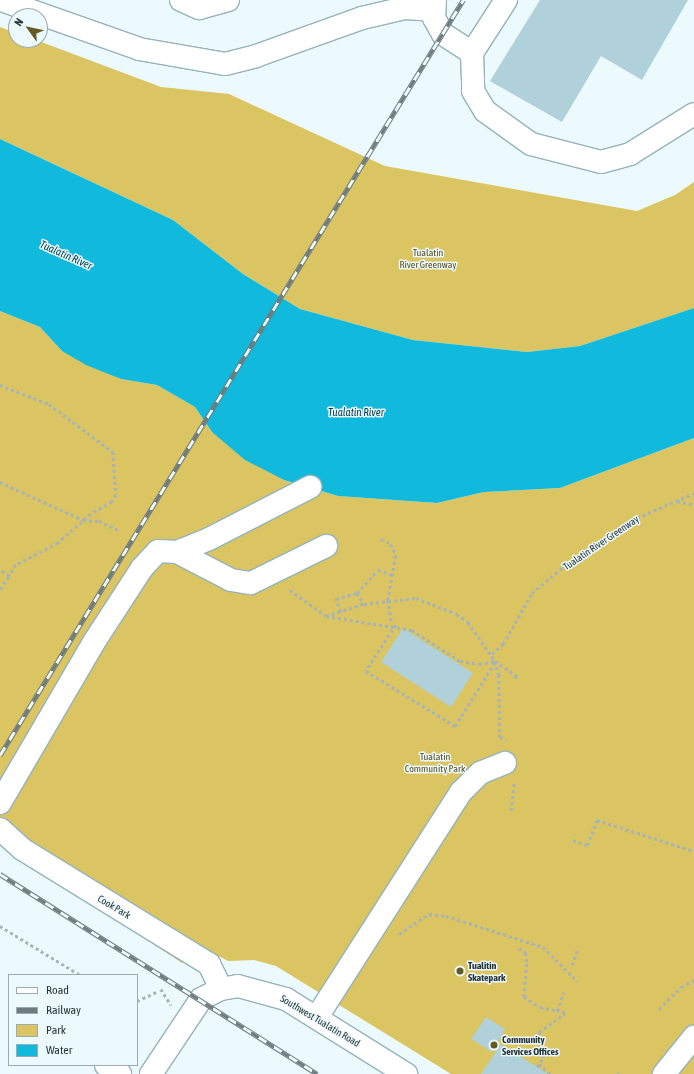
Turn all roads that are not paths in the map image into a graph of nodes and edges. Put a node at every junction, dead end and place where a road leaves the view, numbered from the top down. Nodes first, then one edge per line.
1 (1, 0) edge
2 (181, 0) edge
3 (228, 0) edge
4 (506, 0) edge
5 (434, 5) edge
6 (472, 53) junction
7 (694, 114) edge
8 (310, 488) dead end
9 (326, 546) dead end
10 (168, 551) junction
11 (510, 770) road end
12 (0, 803) edge
13 (0, 829) edge
14 (220, 989) junction
15 (317, 1017) junction
16 (694, 1037) edge
17 (108, 1066) edge
18 (120, 1074) edge
19 (150, 1074) edge
20 (406, 1074) edge
21 (664, 1074) edge

1 - 5 main road
2 - 3 main road
4 - 6 main road
5 - 6 main road
6 - 7 main road
8 - 10 main road
9 - 10 main road
10 - 12 main road
11 - 15 main road
13 - 14 main road, Cook Park
14 - 15 main road, Southwest Tualatin Road
14 - 19 main road, Southwest Tualatin Road
15 - 20 main road, Southwest Tualatin Road
16 - 21 main road
17 - 18 main road

